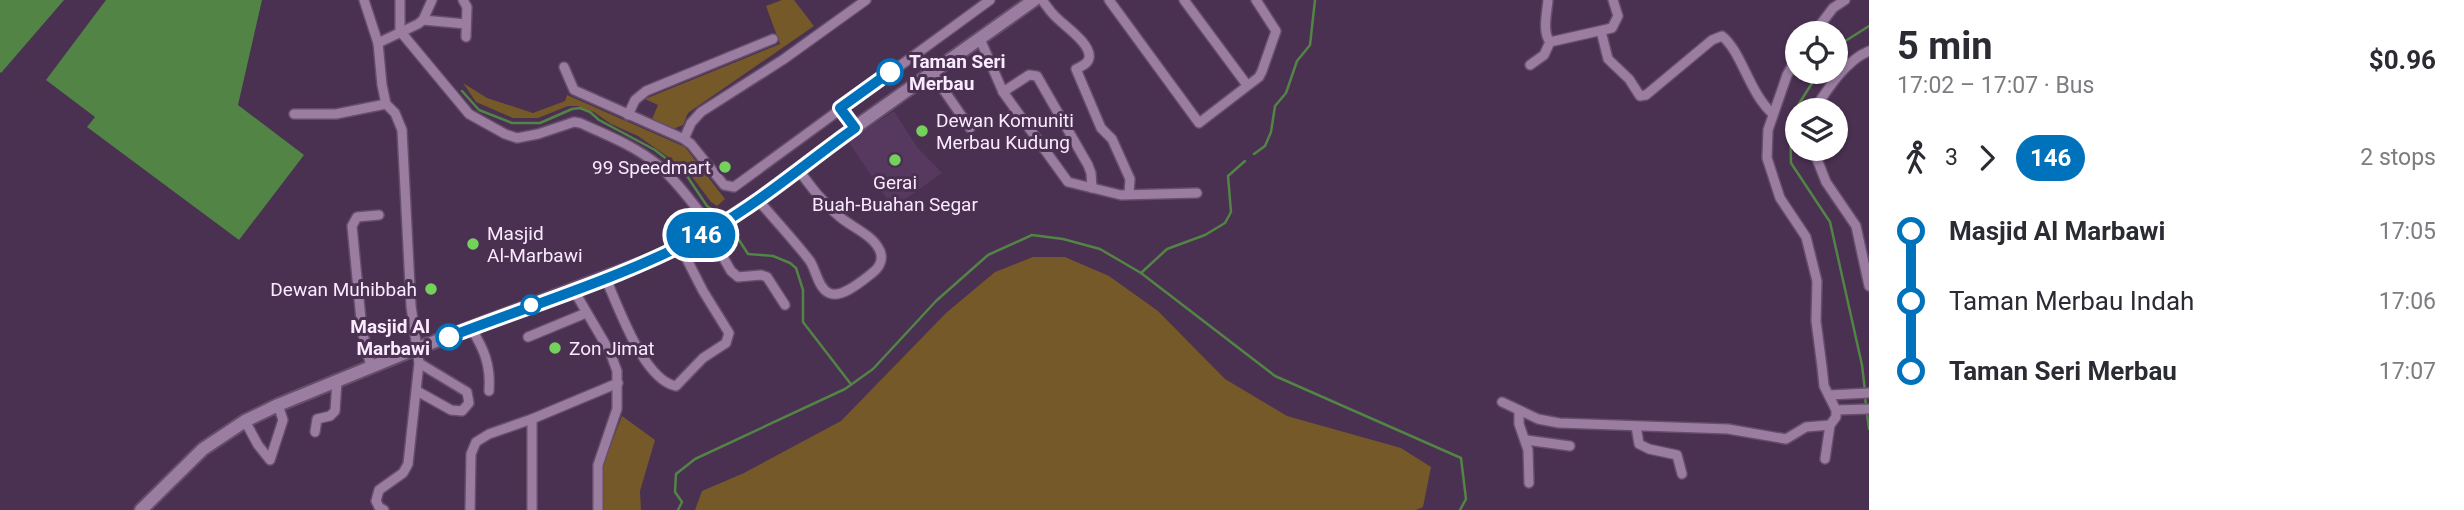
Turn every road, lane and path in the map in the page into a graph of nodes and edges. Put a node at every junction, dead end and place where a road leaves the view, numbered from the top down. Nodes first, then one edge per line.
1 (364, 0) edge
2 (400, 0) edge
3 (432, 0) edge
4 (463, 0) edge
5 (866, 0) edge
6 (990, 0) edge
7 (1034, 0) edge
8 (1042, 0) edge
9 (1109, 0) edge
10 (1184, 0) edge
11 (1256, 0) edge
12 (1548, 0) edge
13 (1613, 0) edge
14 (1845, 0) edge
15 (423, 19) junction
16 (1823, 21) edge
17 (466, 24) junction
18 (400, 31) junction
19 (1601, 31) junction
20 (466, 37) dead end
21 (773, 39) dead end
22 (980, 39) junction
23 (1550, 42) junction
24 (378, 43) junction
25 (1869, 51) edge
26 (1530, 65) dead end
27 (564, 67) dead end
28 (932, 74) junction
29 (1785, 81) edge
30 (1247, 85) junction
31 (1003, 92) junction
32 (1822, 98) edge
33 (386, 104) junction
34 (840, 108) junction
35 (294, 114) dead end
36 (1773, 114) junction
37 (628, 115) junction
38 (855, 128) junction
39 (970, 128) dead end
40 (684, 139) junction
41 (1817, 161) edge
42 (799, 169) junction
43 (1092, 188) junction
44 (1198, 192) dead end
45 (1129, 193) junction
46 (758, 200) junction
47 (379, 215) dead end
48 (710, 230) junction
49 (680, 246) junction
50 (605, 277) junction
51 (1869, 286) edge
52 (573, 289) junction
53 (785, 305) dead end
54 (586, 313) junction
55 (471, 328) junction
56 (527, 337) dead end
57 (415, 349) junction
58 (419, 363) junction
59 (371, 367) junction
60 (337, 381) junction
61 (618, 383) junction
62 (417, 390) junction
63 (489, 390) dead end
64 (1869, 393) edge
65 (1829, 395) junction
66 (1502, 402) dead end
67 (278, 404) junction
68 (1836, 410) junction
69 (1869, 410) edge
70 (1519, 411) junction
71 (532, 419) junction
72 (244, 421) junction
73 (1830, 425) junction
74 (1636, 426) junction
75 (315, 432) dead end
76 (1526, 440) junction
77 (1570, 446) dead end
78 (1825, 459) dead end
79 (1682, 474) dead end
80 (1529, 483) dead end
81 (141, 510) edge
82 (384, 510) edge
83 (470, 510) edge
84 (532, 510) edge
85 (598, 510) edge

1 - 24 street
2 - 18 street
3 - 15 street
4 - 17 street
5 - 40 street
6 - 34 street
7 - 22 main road
8 - 45 street
9 - 30 street
10 - 30 street
11 - 30 street
12 - 23 street
13 - 19 street
14 - 16 street
15 - 17 street
15 - 18 street
17 - 20 street
18 - 24 street
18 - 48 street
19 - 23 street
19 - 36 street
21 - 37 street
22 - 28 main road
22 - 31 street
23 - 26 street
24 - 33 street
25 - 32 street
27 - 37 street
28 - 38 main road
28 - 39 street
29 - 36 street
31 - 43 street
31 - 43 street
33 - 35 street
33 - 57 street
34 - 38 street
34 - 40 street
36 - 65 street
37 - 40 street
38 - 42 main road
41 - 51 street
42 - 46 main road
42 - 46 street
43 - 45 street
44 - 45 street
46 - 48 main road
47 - 59 street
48 - 49 main road
48 - 53 street
49 - 50 main road
49 - 50 street
50 - 52 main road
52 - 54 street
52 - 55 main road
54 - 56 street
54 - 61 street
55 - 57 main road
55 - 63 street
57 - 58 street
57 - 59 main road
58 - 62 street
58 - 62 street
59 - 60 main road
60 - 67 main road
60 - 75 street
61 - 71 street
61 - 85 street
62 - 82 street
64 - 65 street
65 - 68 street
66 - 70 street
67 - 72 main road
67 - 72 street
68 - 69 street
68 - 73 street
70 - 74 street
70 - 76 street
71 - 83 street
71 - 84 street
72 - 81 main road
73 - 74 street
73 - 78 street
74 - 79 street
76 - 77 street
76 - 80 street

